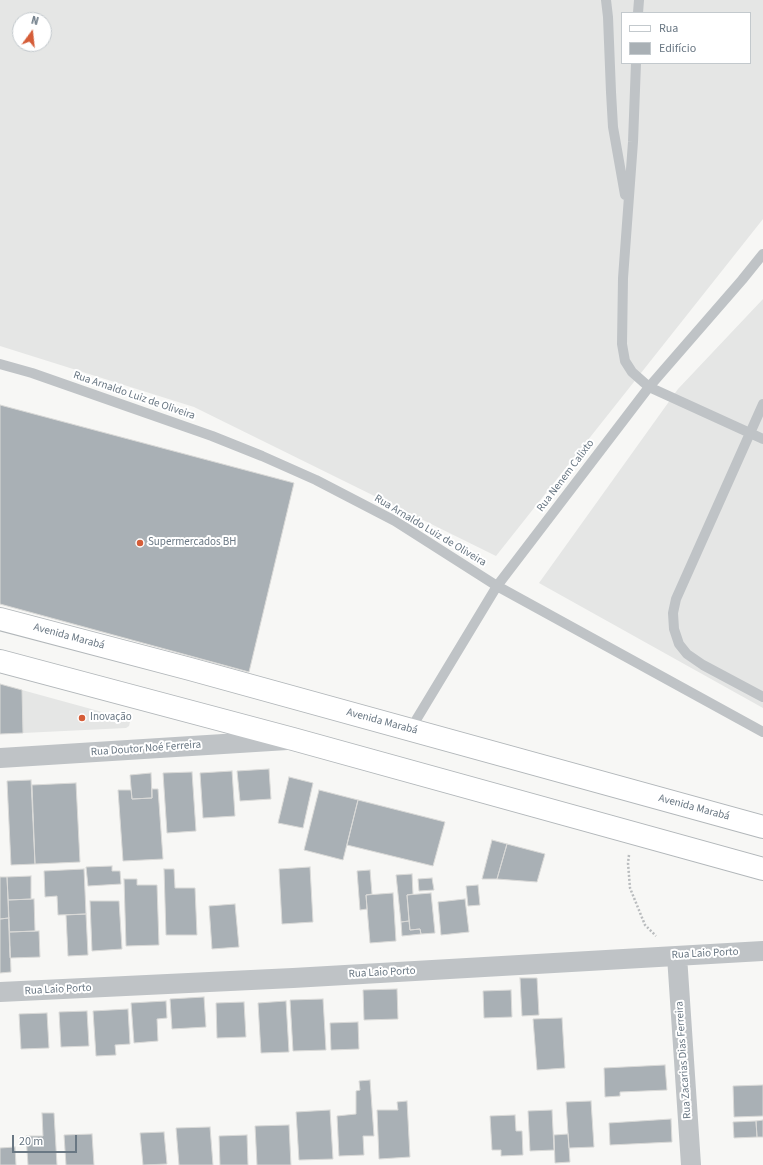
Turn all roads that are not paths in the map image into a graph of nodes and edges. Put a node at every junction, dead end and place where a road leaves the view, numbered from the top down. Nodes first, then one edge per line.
1 (606, 0) edge
2 (638, 0) edge
3 (638, 12) edge
4 (636, 64) edge
5 (628, 208) junction
6 (763, 254) edge
7 (0, 364) edge
8 (648, 387) junction
9 (763, 404) edge
10 (750, 433) junction
11 (763, 438) edge
12 (497, 586) junction
13 (0, 619) edge
14 (0, 661) edge
15 (763, 697) edge
16 (410, 730) junction
17 (763, 732) edge
18 (293, 739) junction
19 (0, 758) edge
20 (763, 827) edge
21 (763, 868) edge
22 (763, 951) edge
23 (677, 956) junction
24 (0, 992) edge
25 (691, 1165) edge

1 - 5 lane
2 - 3 lane
4 - 5 lane
5 - 8 lane
6 - 8 lane, Rua Nenem Calixto
7 - 12 lane, Rua Arnaldo Luiz de Oliveira
8 - 10 lane
8 - 12 lane, Rua Nenem Calixto
9 - 10 lane
10 - 11 lane
10 - 15 lane
12 - 16 lane, Rua Nenem Calixto
12 - 17 lane, Rua Arnaldo Luiz de Oliveira
13 - 16 main road, Avenida Marabá
14 - 18 main road
16 - 20 main road, Avenida Marabá
18 - 19 street, Rua Doutor Noé Ferreira
18 - 21 main road
22 - 23 street, Rua Laio Porto
23 - 24 street, Rua Laio Porto
23 - 25 street, Rua Zacarias Dias Ferreira

